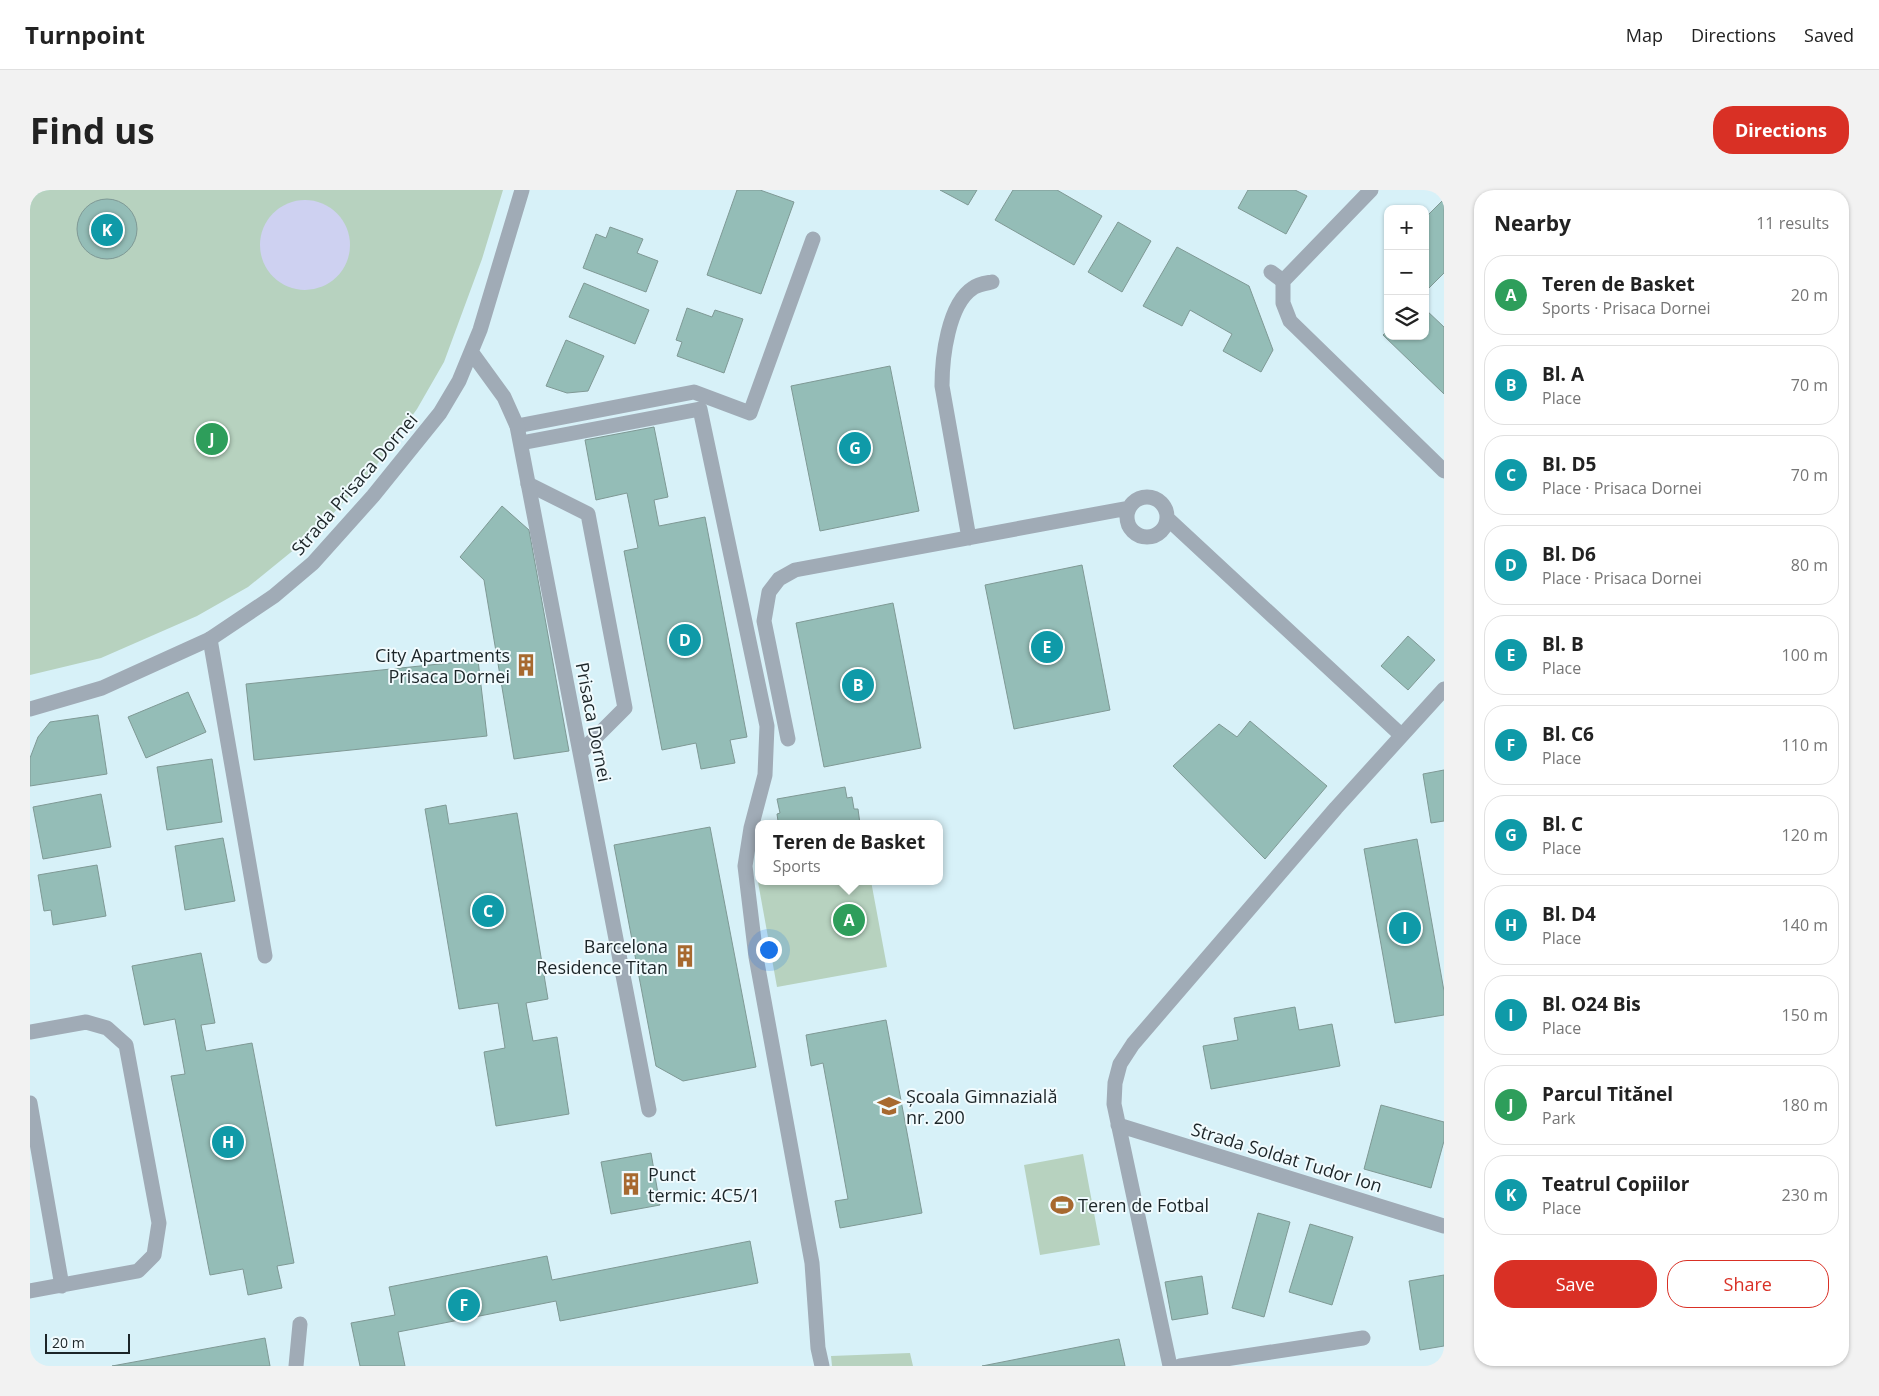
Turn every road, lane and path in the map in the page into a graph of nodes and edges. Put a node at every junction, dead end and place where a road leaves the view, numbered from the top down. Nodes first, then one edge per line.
1 (522, 190) edge
2 (1371, 190) edge
3 (813, 239) dead end
4 (992, 282) dead end
5 (472, 353) junction
6 (517, 426) junction
7 (521, 443) junction
8 (1444, 470) edge
9 (528, 484) junction
10 (1129, 508) junction
11 (1168, 519) junction
12 (969, 538) junction
13 (210, 639) junction
14 (1444, 689) edge
15 (30, 709) edge
16 (1401, 735) junction
17 (788, 739) dead end
18 (581, 752) junction
19 (265, 956) dead end
20 (30, 1032) edge
21 (30, 1103) edge
22 (649, 1110) dead end
23 (1118, 1125) junction
24 (32, 1132) edge
25 (1444, 1226) edge
26 (62, 1286) junction
27 (30, 1291) edge
28 (300, 1324) dead end
29 (1363, 1338) dead end
30 (296, 1366) edge
31 (822, 1366) edge
32 (1170, 1366) edge
33 (1180, 1366) edge

1 - 5 street, Strada Prisaca Dornei
2 - 8 street
3 - 6 street
4 - 12 street
5 - 6 street, Prisaca Dornei
5 - 13 street, Strada Prisaca Dornei
6 - 7 street, Prisaca Dornei
7 - 9 street, Prisaca Dornei
7 - 31 street
9 - 18 street, Prisaca Dornei
9 - 18 street
10 - 11 street
10 - 11 street
10 - 12 street
11 - 16 street
12 - 17 street
13 - 15 street, Strada Prisaca Dornei
13 - 19 street
14 - 16 street
16 - 23 street
18 - 22 street, Prisaca Dornei
20 - 26 street
21 - 24 street
23 - 25 street, Strada Soldat Tudor Ion
23 - 32 street
24 - 26 street
26 - 27 street
28 - 30 street
29 - 33 street

